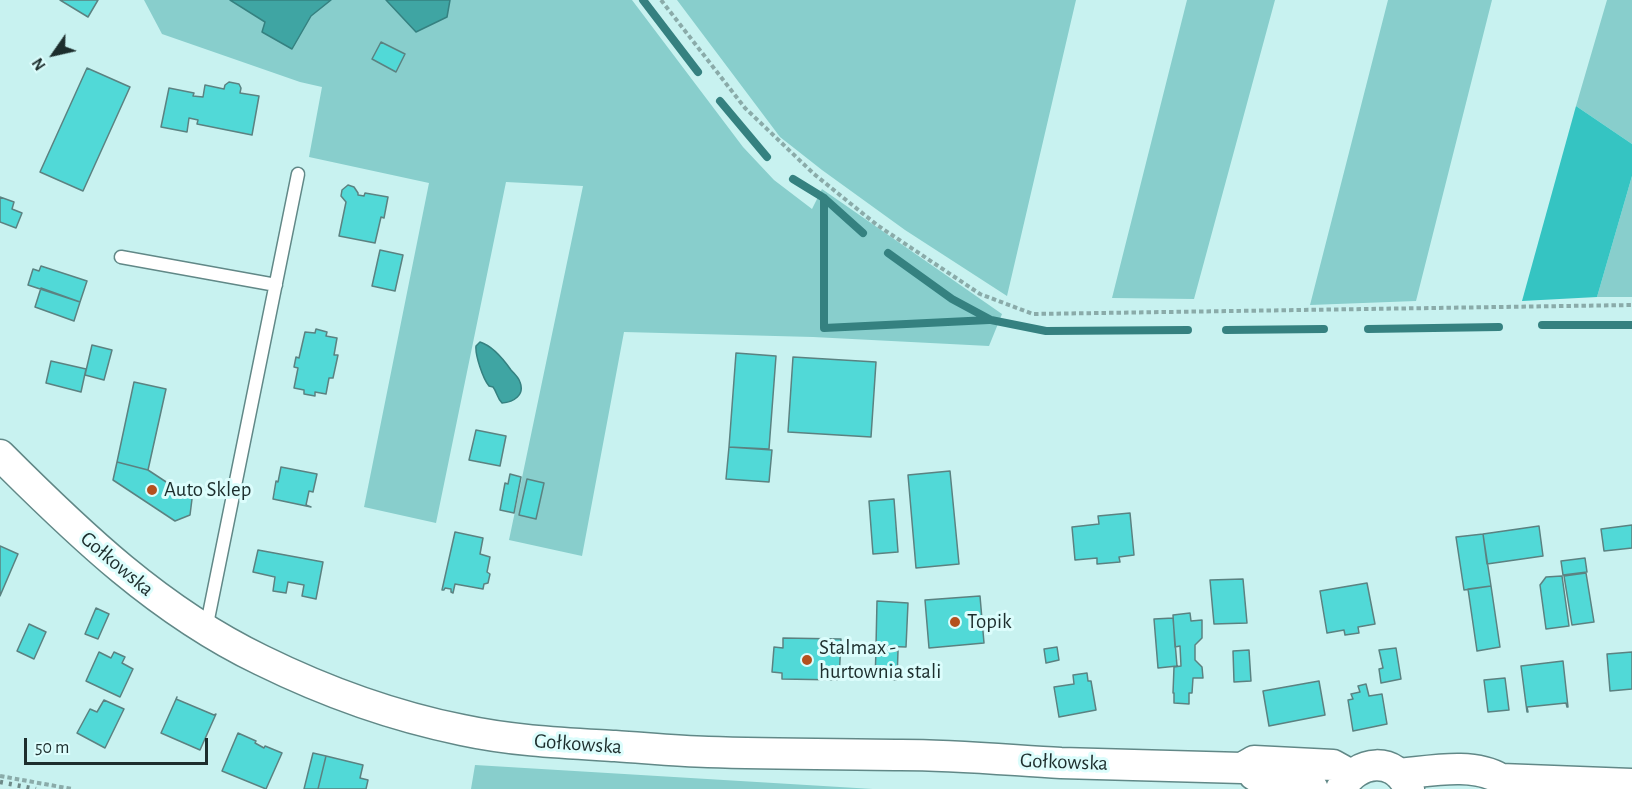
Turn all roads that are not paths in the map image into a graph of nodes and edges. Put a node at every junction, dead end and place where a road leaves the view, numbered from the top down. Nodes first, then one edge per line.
1 (298, 174) dead end
2 (121, 257) dead end
3 (276, 285) junction
4 (0, 455) edge
5 (206, 630) junction
6 (1242, 768) junction
7 (1346, 782) edge
8 (1404, 782) edge
9 (1493, 784) edge
10 (1632, 784) edge
11 (1313, 789) edge

1 - 3 lane
2 - 3 lane
3 - 5 lane
4 - 5 street, Gołkowska
5 - 6 street, Gołkowska
6 - 7 street, Gołkowska
6 - 11 street, Gołkowska
7 - 8 street
8 - 9 street
9 - 10 street

